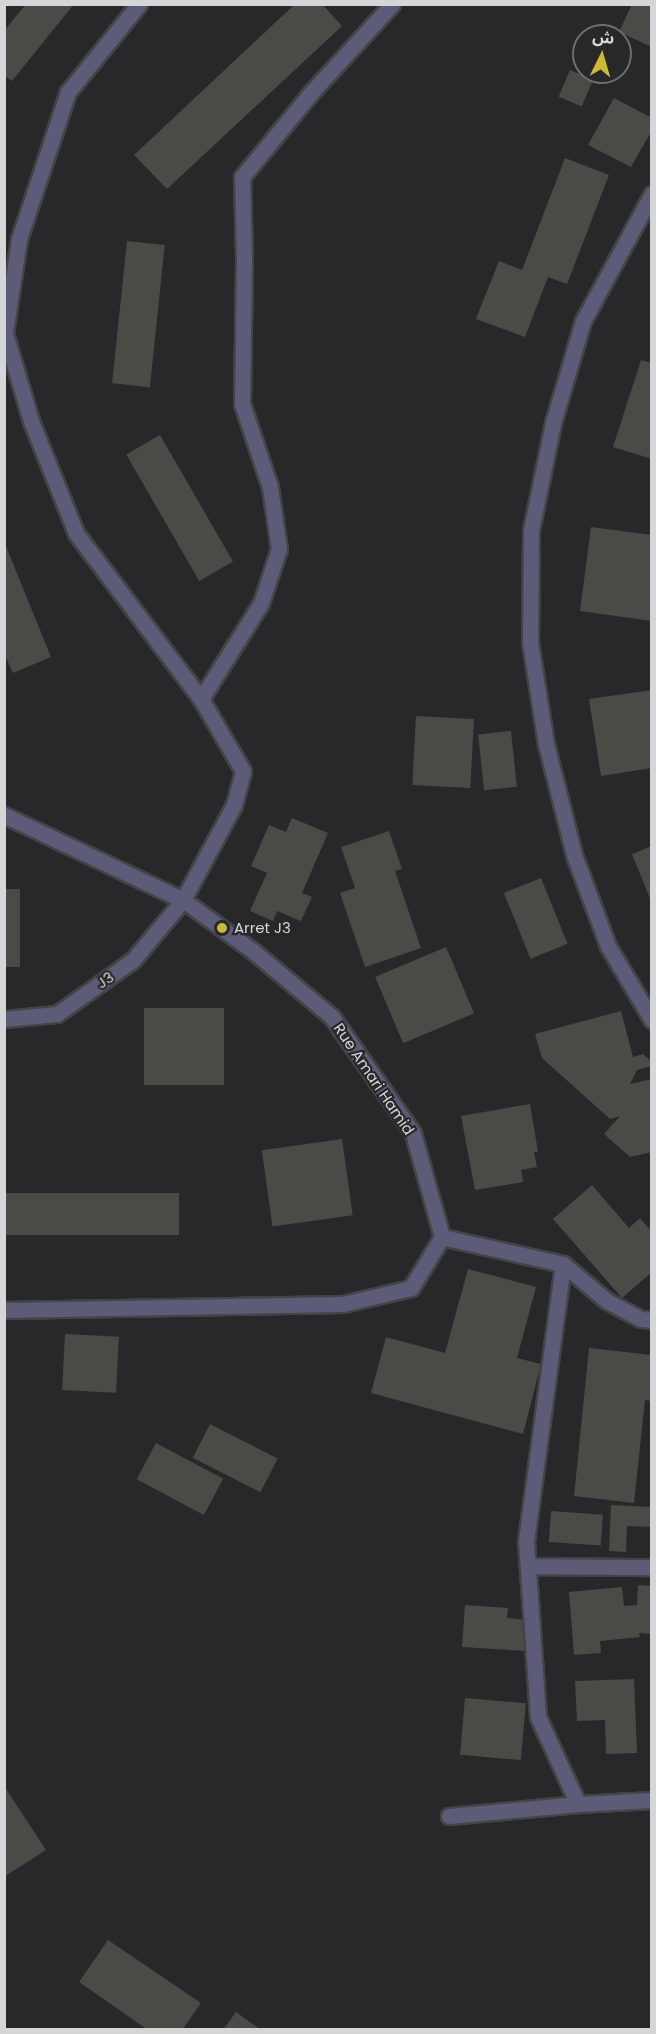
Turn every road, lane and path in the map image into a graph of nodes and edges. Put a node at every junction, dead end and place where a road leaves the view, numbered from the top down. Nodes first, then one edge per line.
1 (139, 4) edge
2 (392, 4) edge
3 (651, 194) edge
4 (201, 699) junction
5 (4, 815) edge
6 (183, 900) junction
7 (4, 1019) edge
8 (651, 1020) edge
9 (442, 1237) junction
10 (563, 1264) junction
11 (4, 1310) edge
12 (651, 1320) edge
13 (528, 1566) junction
14 (651, 1567) edge
15 (651, 1800) edge
16 (578, 1804) junction
17 (449, 1816) dead end

1 - 4 street, J3
2 - 4 street
3 - 8 street
4 - 6 street, J3
5 - 6 street, Rue Amari Hamid
6 - 7 street, J3
6 - 9 street, Rue Amari Hamid
9 - 10 street
9 - 11 street
10 - 12 street
10 - 13 street
13 - 14 street
13 - 16 street
15 - 16 street
16 - 17 street

